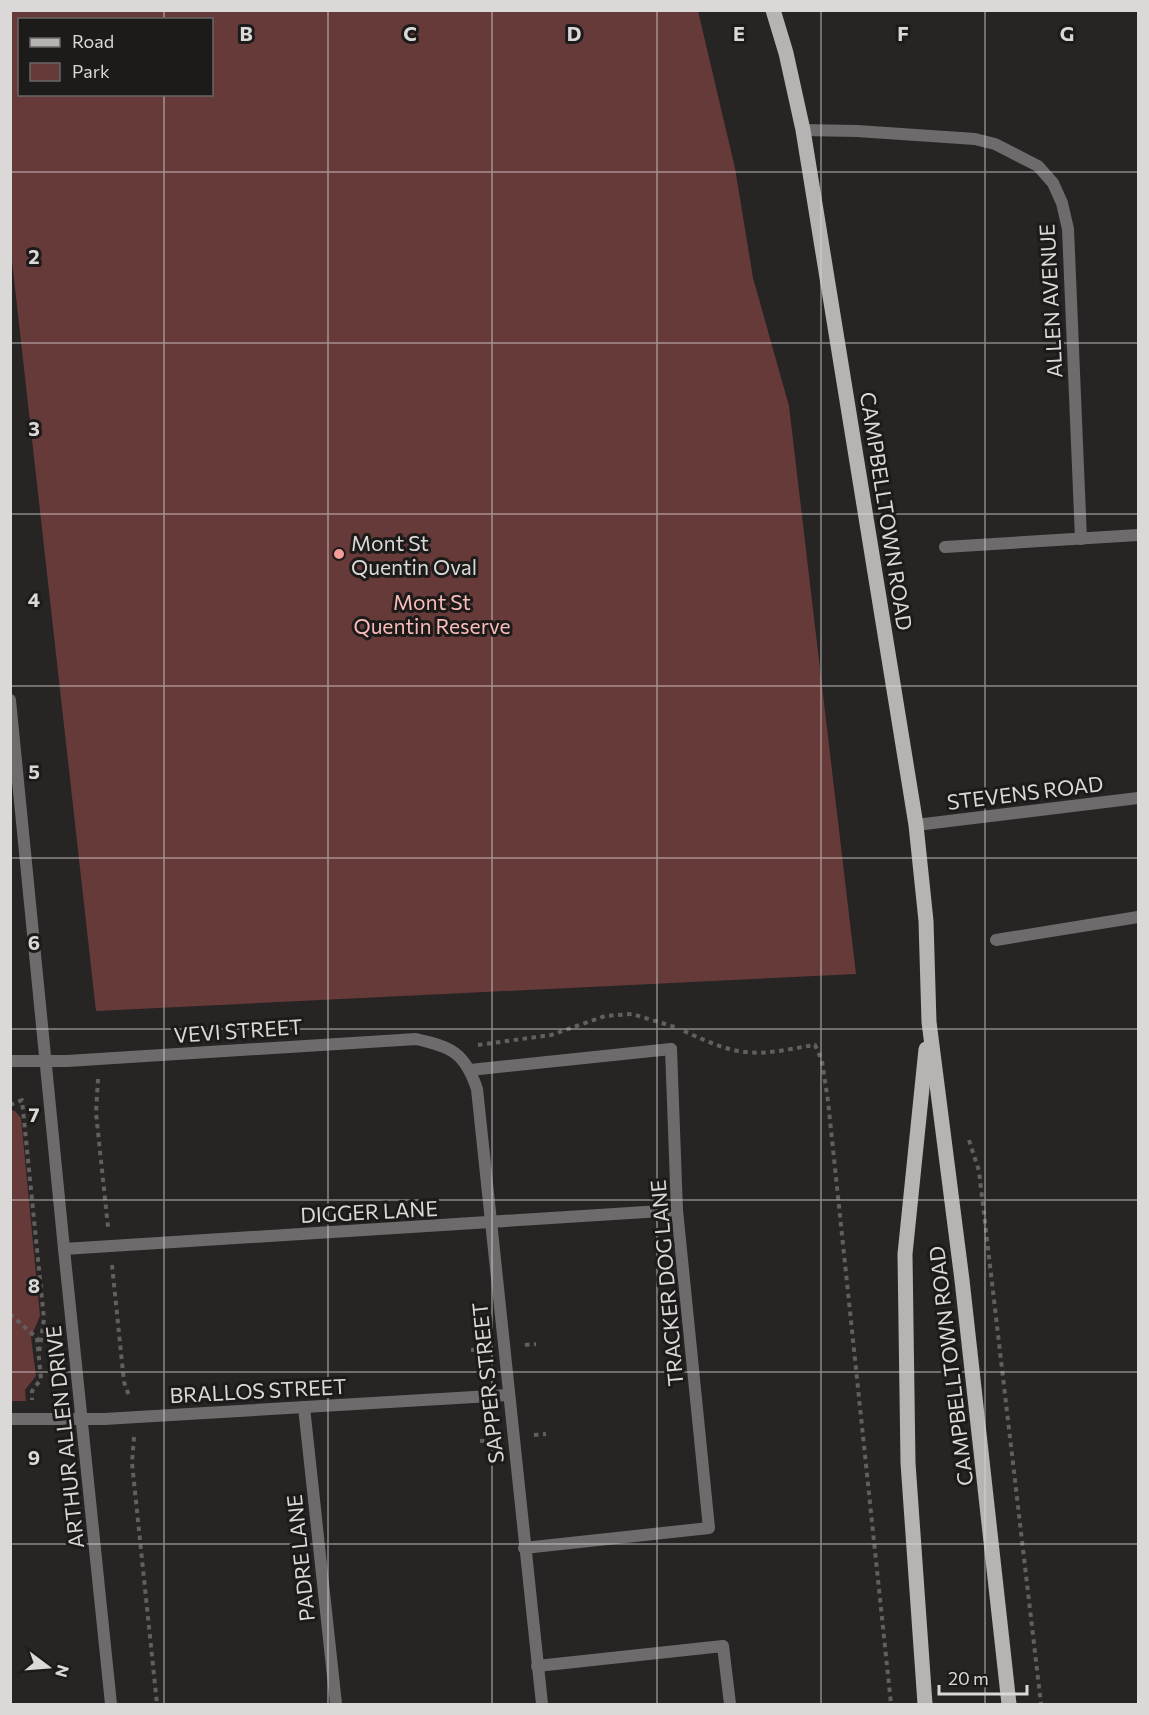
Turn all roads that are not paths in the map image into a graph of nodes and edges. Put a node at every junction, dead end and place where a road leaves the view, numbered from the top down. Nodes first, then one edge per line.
1 (772, 10) edge
2 (803, 130) junction
3 (1138, 535) edge
4 (1081, 539) junction
5 (945, 547) dead end
6 (10, 700) edge
7 (1138, 798) edge
8 (916, 825) junction
9 (1138, 917) edge
10 (996, 940) dead end
11 (929, 1022) junction
12 (46, 1060) junction
13 (10, 1061) edge
14 (467, 1064) junction
15 (677, 1210) junction
16 (491, 1223) junction
17 (64, 1249) junction
18 (508, 1395) junction
19 (304, 1407) junction
20 (81, 1418) junction
21 (10, 1419) edge
22 (524, 1548) junction
23 (537, 1666) junction
24 (111, 1704) edge
25 (336, 1704) edge
26 (542, 1704) edge
27 (730, 1704) edge
28 (925, 1704) edge
29 (1010, 1704) edge

1 - 2 main road, CAMPBELLTOWN ROAD
2 - 4 street, ALLEN AVENUE
2 - 8 main road, CAMPBELLTOWN ROAD
3 - 4 street
4 - 5 street
6 - 12 street, ARTHUR ALLEN DRIVE
7 - 8 street, STEVENS ROAD
8 - 11 main road, CAMPBELLTOWN ROAD
9 - 10 street
11 - 28 main road, CAMPBELLTOWN ROAD
11 - 29 main road, CAMPBELLTOWN ROAD
12 - 13 street, VEVI STREET
12 - 14 street, VEVI STREET
12 - 17 street, ARTHUR ALLEN DRIVE
14 - 15 street, TRACKER DOG LANE
14 - 16 street, SAPPER STREET
15 - 16 street, DIGGER LANE
15 - 22 street, TRACKER DOG LANE
16 - 17 street, DIGGER LANE
16 - 18 street, SAPPER STREET
17 - 20 street, ARTHUR ALLEN DRIVE
18 - 19 street, BRALLOS STREET
18 - 22 street, SAPPER STREET
19 - 20 street, BRALLOS STREET
19 - 25 street, PADRE LANE
20 - 21 street, BRALLOS STREET
20 - 24 street, ARTHUR ALLEN DRIVE
22 - 23 street, SAPPER STREET
23 - 26 street, SAPPER STREET
23 - 27 street

